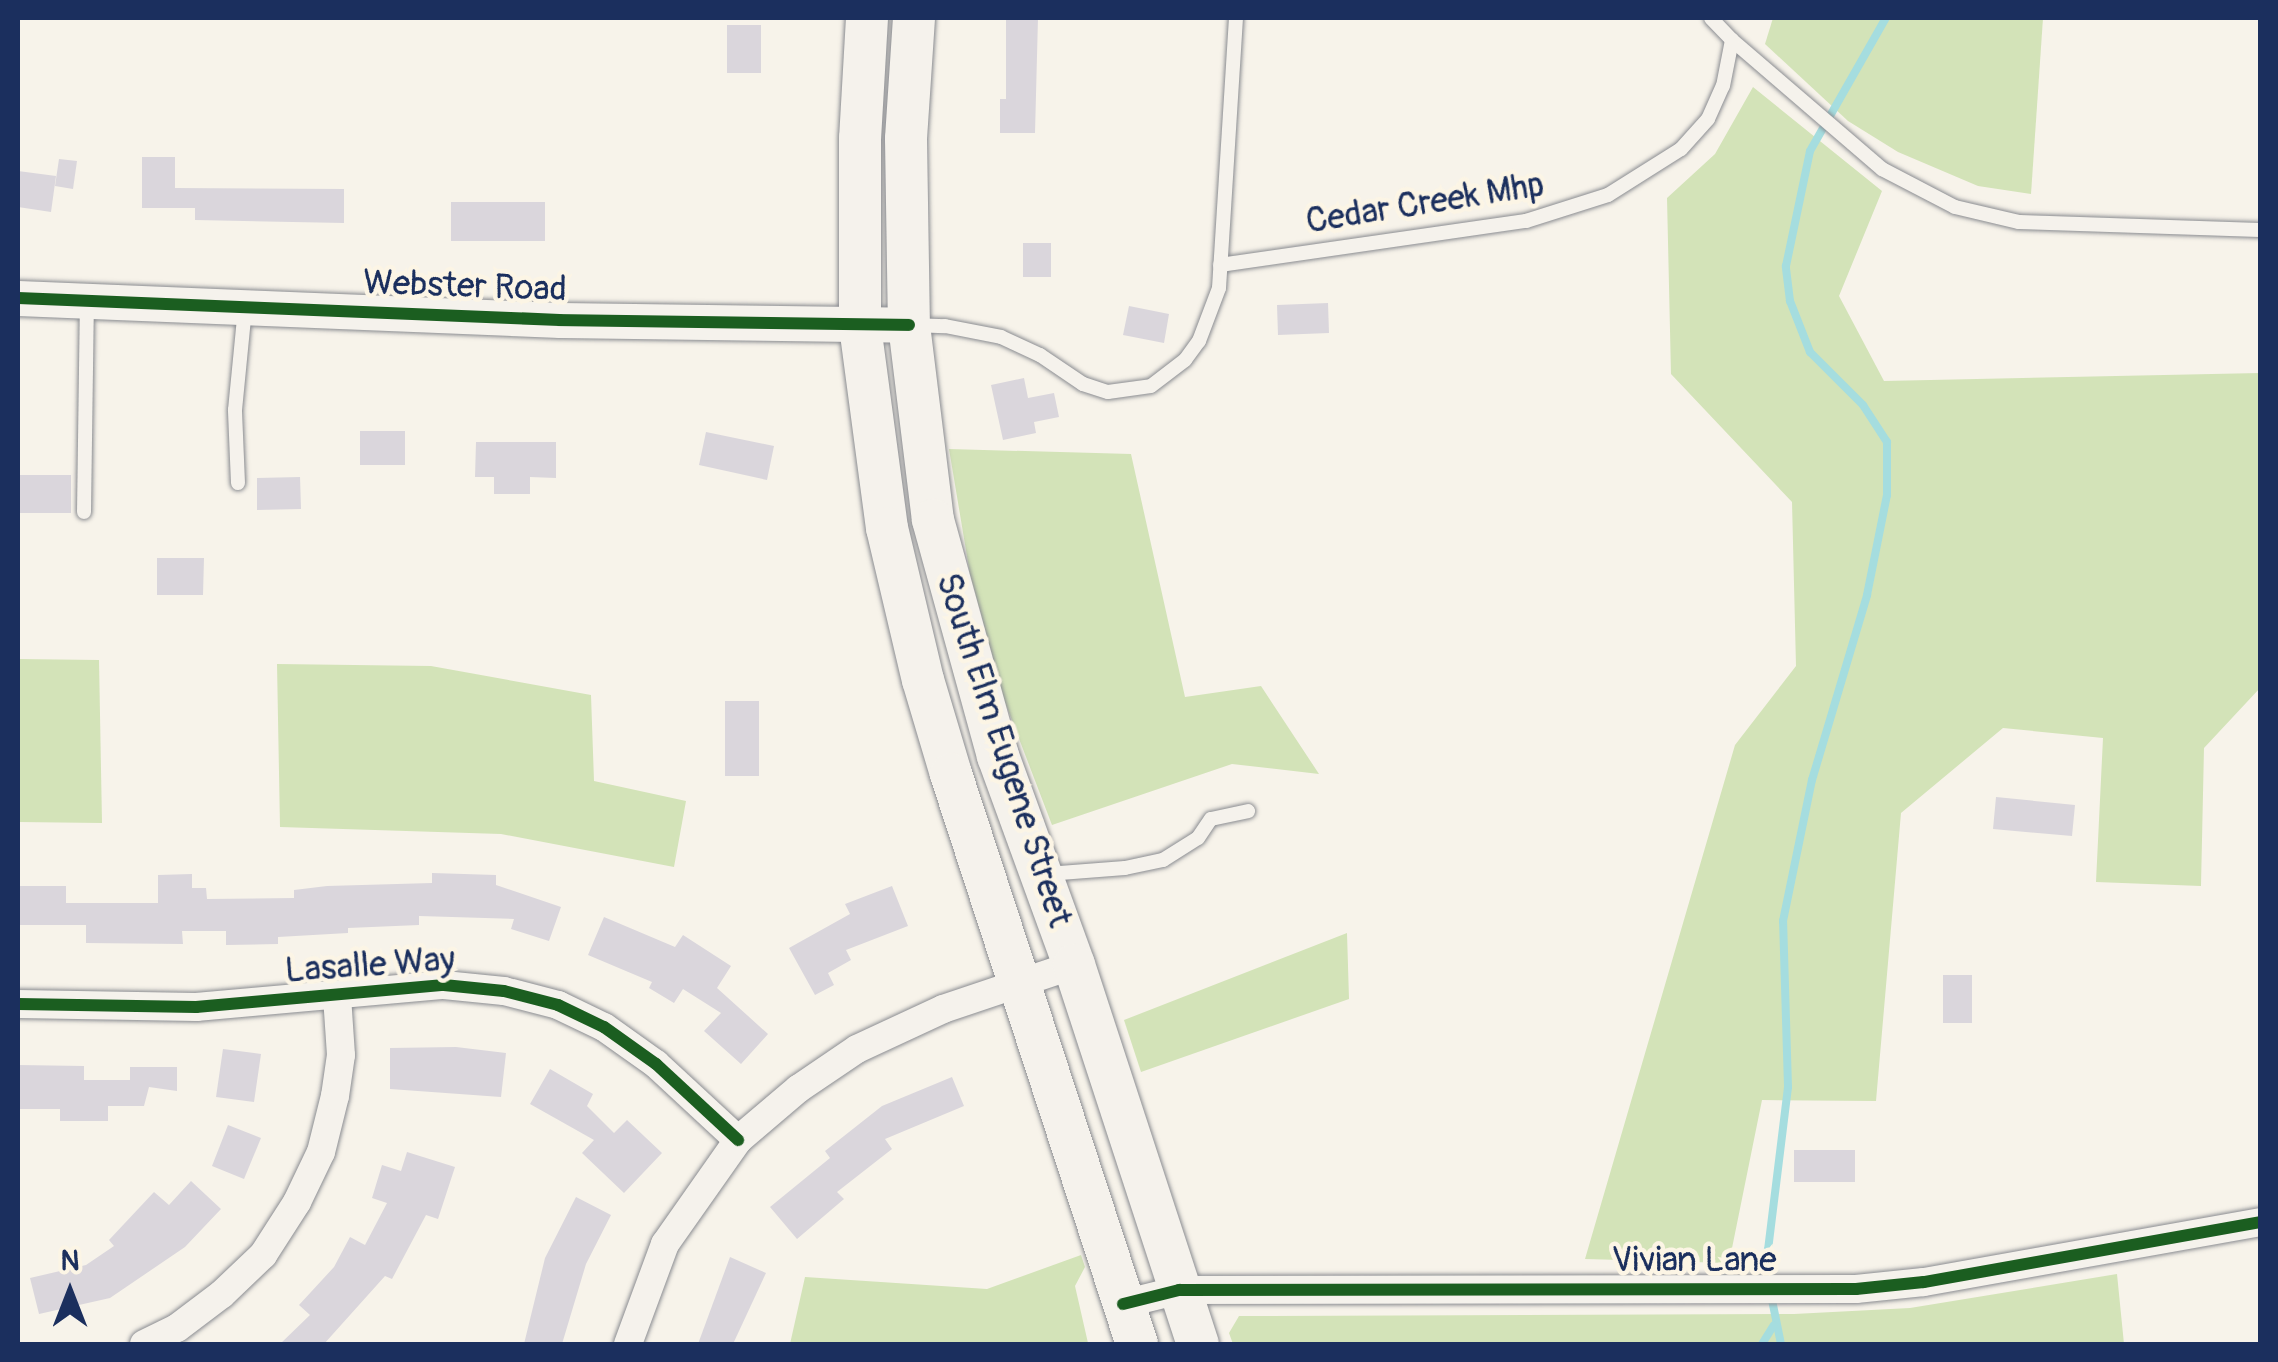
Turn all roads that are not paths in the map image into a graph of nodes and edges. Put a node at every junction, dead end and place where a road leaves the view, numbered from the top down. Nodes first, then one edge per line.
1 (867, 18) edge
2 (914, 18) edge
3 (1236, 18) edge
4 (1711, 18) edge
5 (1732, 40) junction
6 (2260, 230) edge
7 (1220, 265) junction
8 (18, 298) edge
9 (87, 301) junction
10 (245, 308) junction
11 (910, 325) junction
12 (860, 326) junction
13 (238, 483) dead end
14 (84, 512) dead end
15 (1248, 812) dead end
16 (1041, 875) junction
17 (1074, 965) junction
18 (1020, 982) junction
19 (337, 996) junction
20 (18, 1004) edge
21 (738, 1140) junction
22 (2260, 1222) edge
23 (1180, 1290) junction
24 (1124, 1304) junction
25 (144, 1344) edge
26 (628, 1344) edge
27 (1137, 1344) edge
28 (1198, 1344) edge

1 - 12 main road, South Elm Eugene Street
2 - 11 main road, South Elm Eugene Street
3 - 7 lane
4 - 5 lane
5 - 6 lane
5 - 7 lane, Cedar Creek Mhp
7 - 11 lane
8 - 9 street, Webster Road
9 - 10 street, Webster Road
9 - 14 lane
10 - 12 street, Webster Road
10 - 13 lane
11 - 12 street, Webster Road
11 - 16 main road, South Elm Eugene Street
12 - 18 main road, South Elm Eugene Street
15 - 16 lane
16 - 17 main road, South Elm Eugene Street
17 - 18 street
17 - 23 main road, South Elm Eugene Street
18 - 21 street
18 - 24 main road, South Elm Eugene Street
19 - 20 street, Lasalle Way
19 - 21 street, Lasalle Way
19 - 25 street
21 - 26 street
22 - 23 street, Vivian Lane
23 - 24 street, Vivian Lane
23 - 28 main road, South Elm Eugene Street
24 - 27 main road, South Elm Eugene Street

